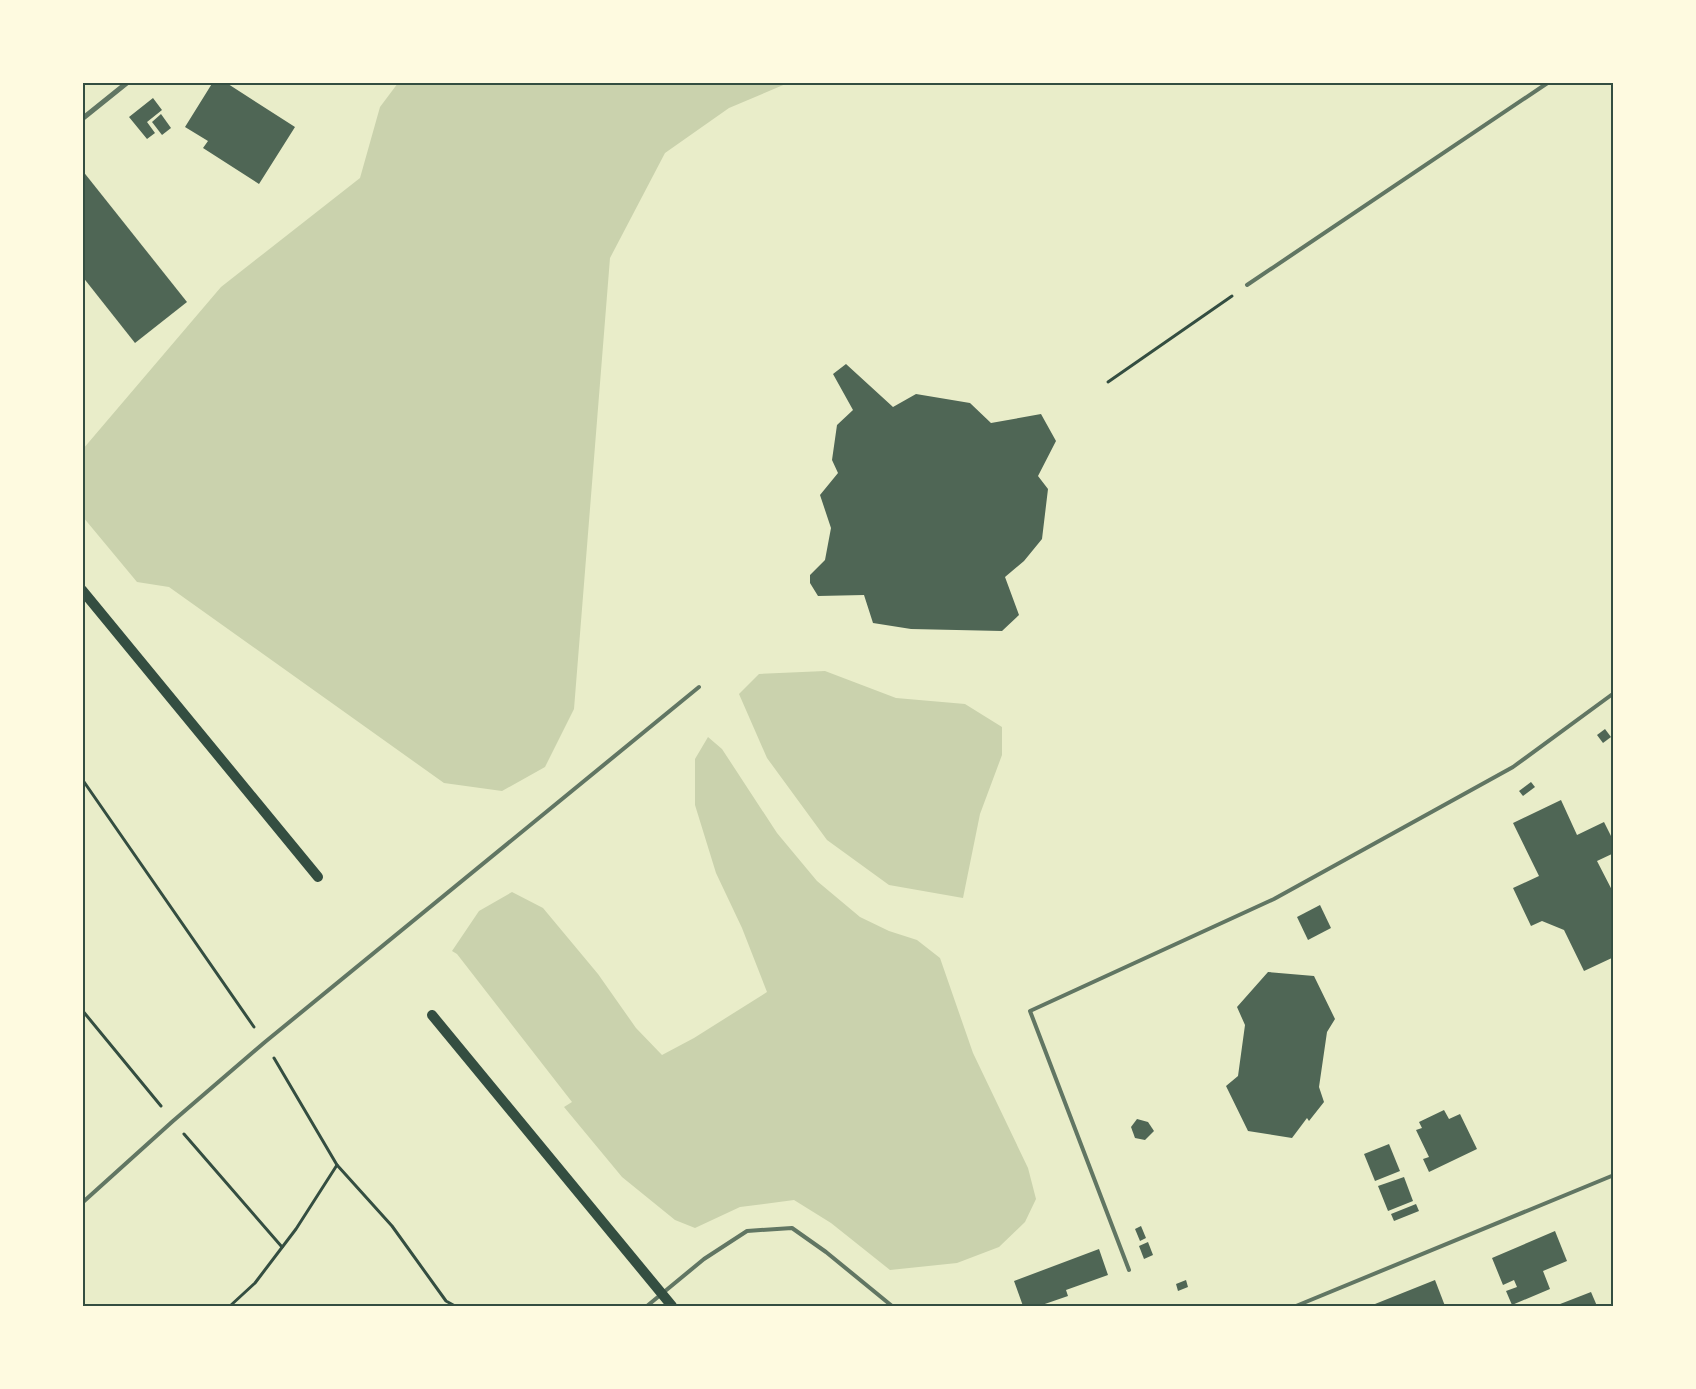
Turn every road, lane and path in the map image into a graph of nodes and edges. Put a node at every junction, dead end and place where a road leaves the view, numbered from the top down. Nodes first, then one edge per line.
1 (128, 82) edge
2 (1549, 82) edge
3 (82, 119) edge
4 (1247, 285) joint
5 (1108, 382) dead end
6 (82, 590) edge
7 (699, 687) dead end
8 (1614, 693) edge
9 (82, 779) edge
10 (318, 877) dead end
11 (432, 1015) dead end
12 (265, 1042) junction
13 (337, 1165) junction
14 (1614, 1175) edge
15 (82, 1203) edge
16 (1129, 1270) dead end
17 (230, 1306) edge
18 (456, 1306) edge
19 (647, 1306) edge
20 (672, 1306) edge
21 (892, 1306) edge
22 (1296, 1306) edge

1 - 3 street
2 - 4 lane
4 - 5 path
6 - 10 main road
7 - 12 lane
8 - 16 lane
9 - 12 path
11 - 20 main road
12 - 13 path
12 - 15 lane
13 - 17 path
13 - 18 path
14 - 22 lane
19 - 21 lane

